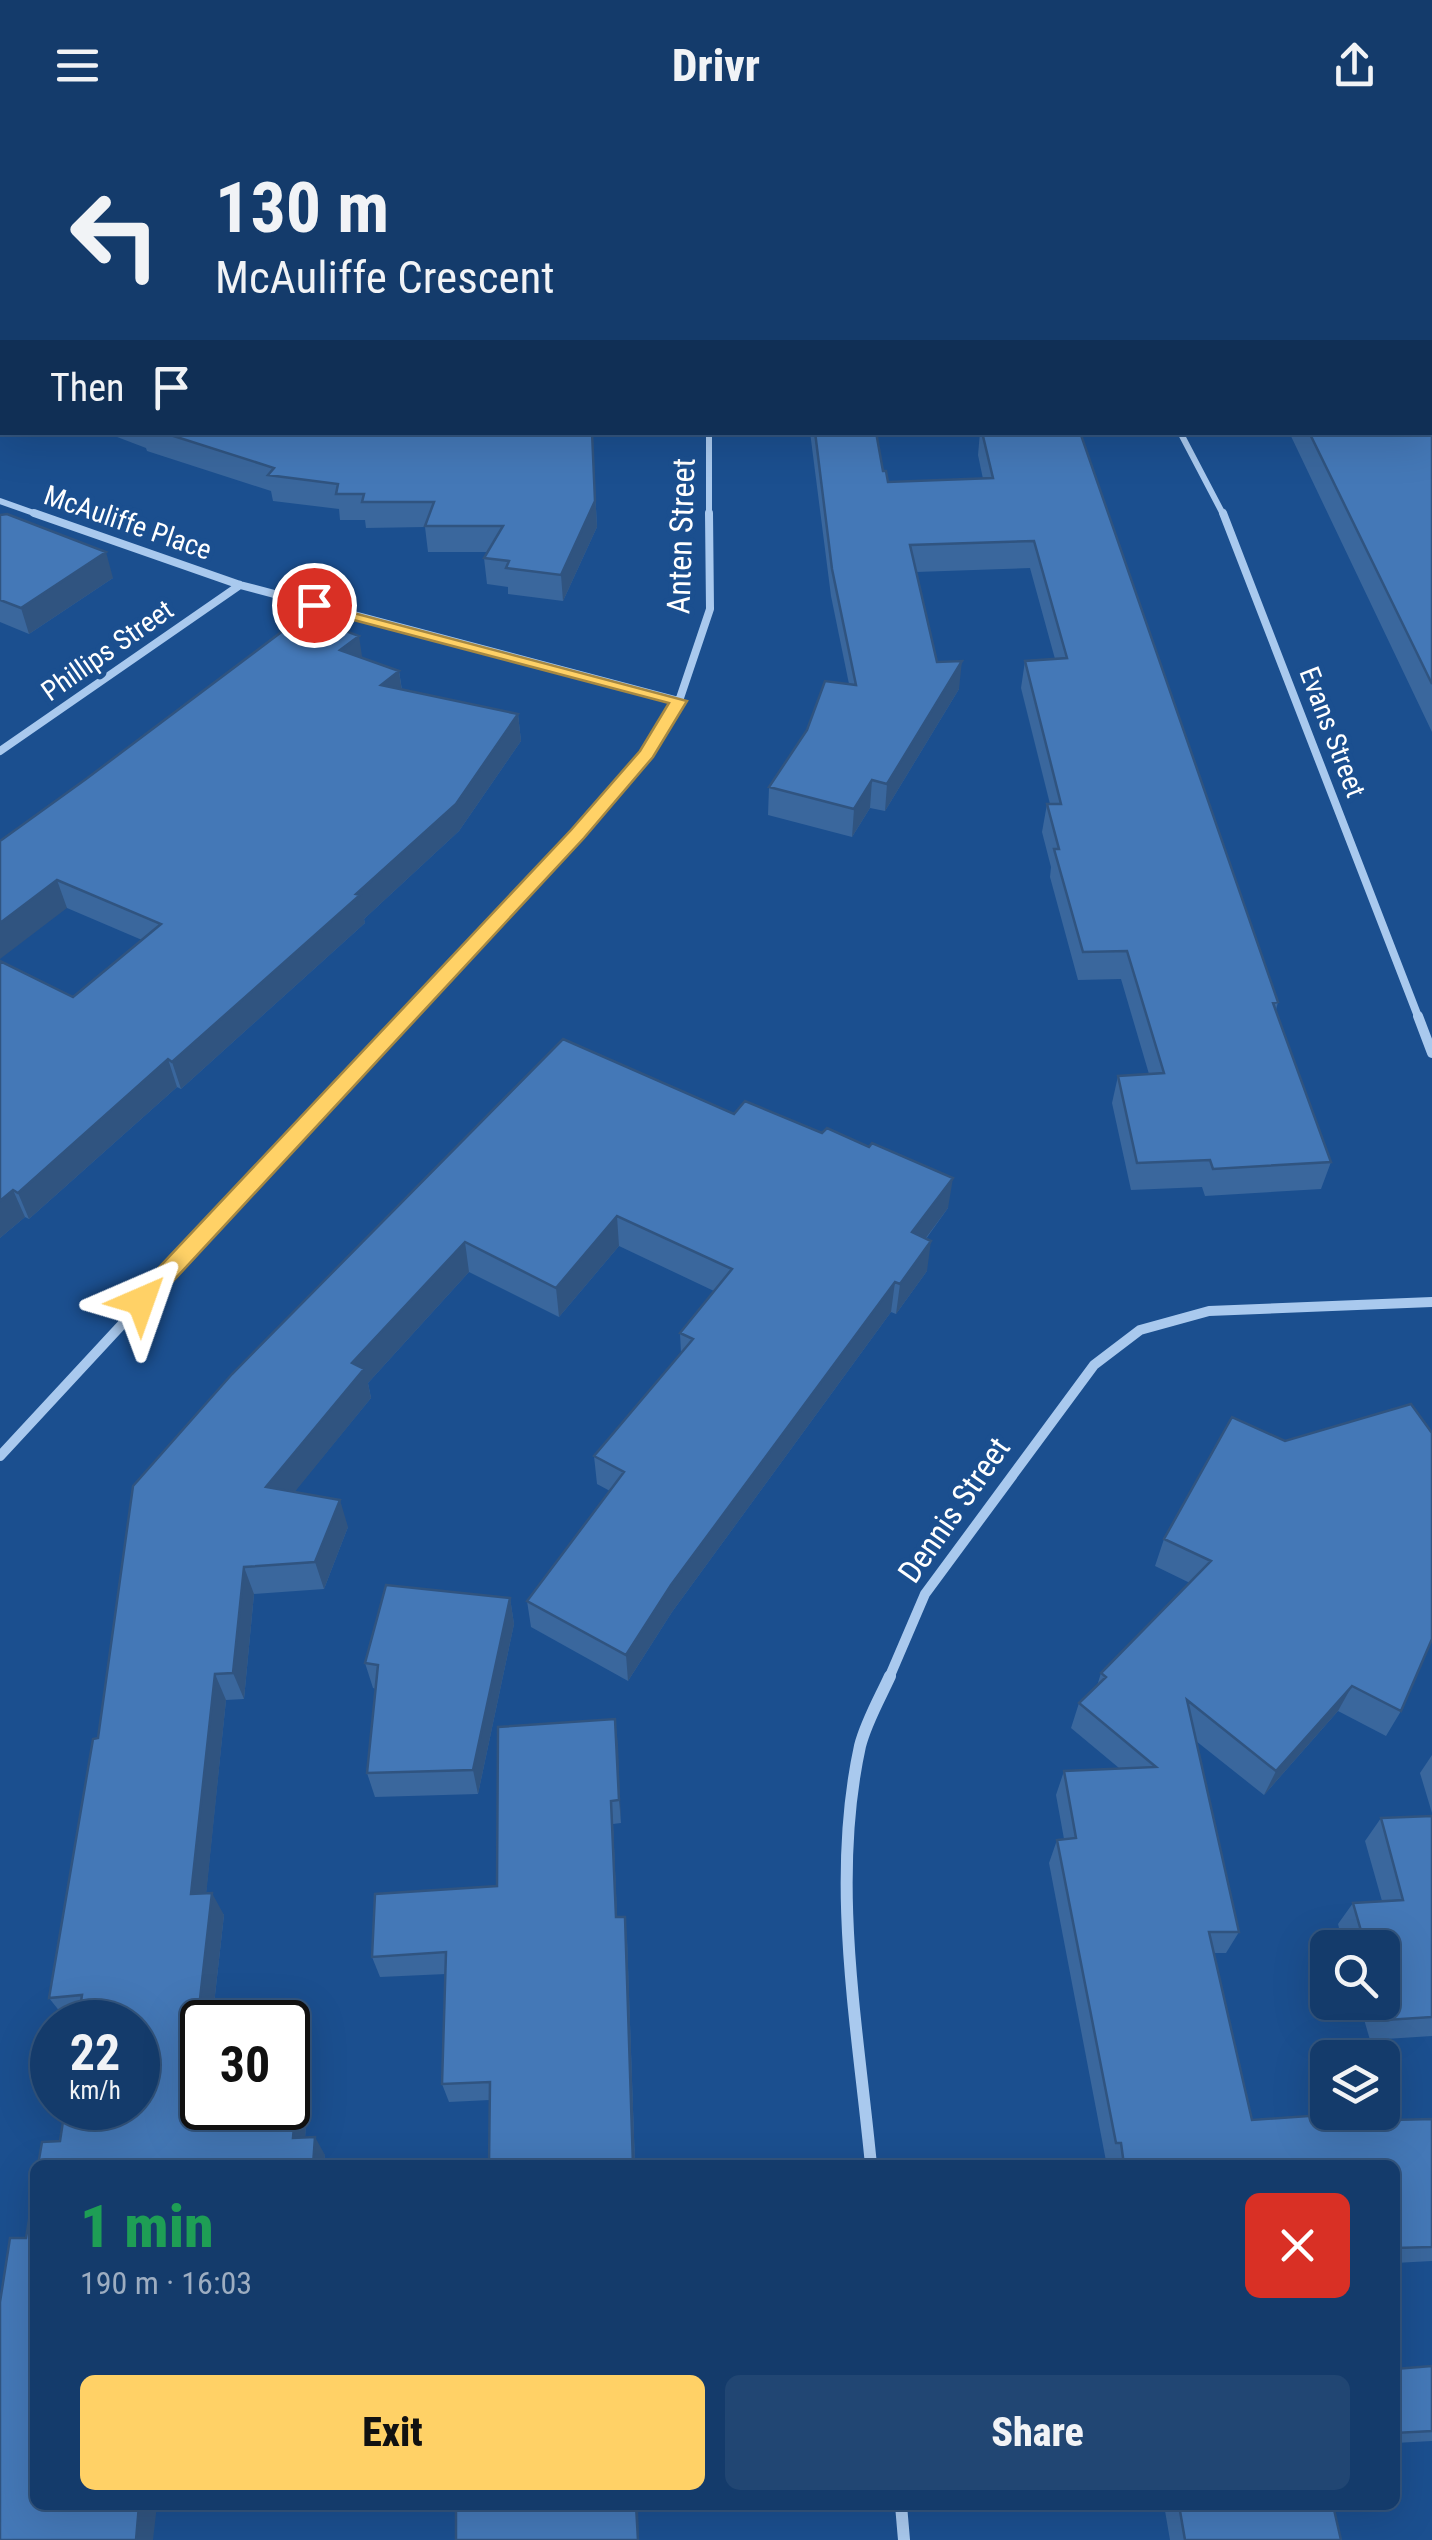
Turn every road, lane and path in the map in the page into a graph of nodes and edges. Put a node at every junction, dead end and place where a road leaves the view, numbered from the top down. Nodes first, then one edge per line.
1 (710, 435) edge
2 (1182, 435) edge
3 (0, 501) edge
4 (240, 586) junction
5 (679, 701) junction
6 (0, 751) edge
7 (1432, 1053) edge
8 (1432, 1302) edge
9 (0, 1456) edge
10 (870, 2160) edge
11 (901, 2510) edge
12 (904, 2540) edge

1 - 5 street, Anten Street
2 - 7 street, Evans Street
3 - 4 street, McAuliffe Place
4 - 5 street, McAuliffe Place
4 - 6 street, Phillips Street
5 - 9 street, Anten Street
8 - 10 street, Dennis Street
11 - 12 street

